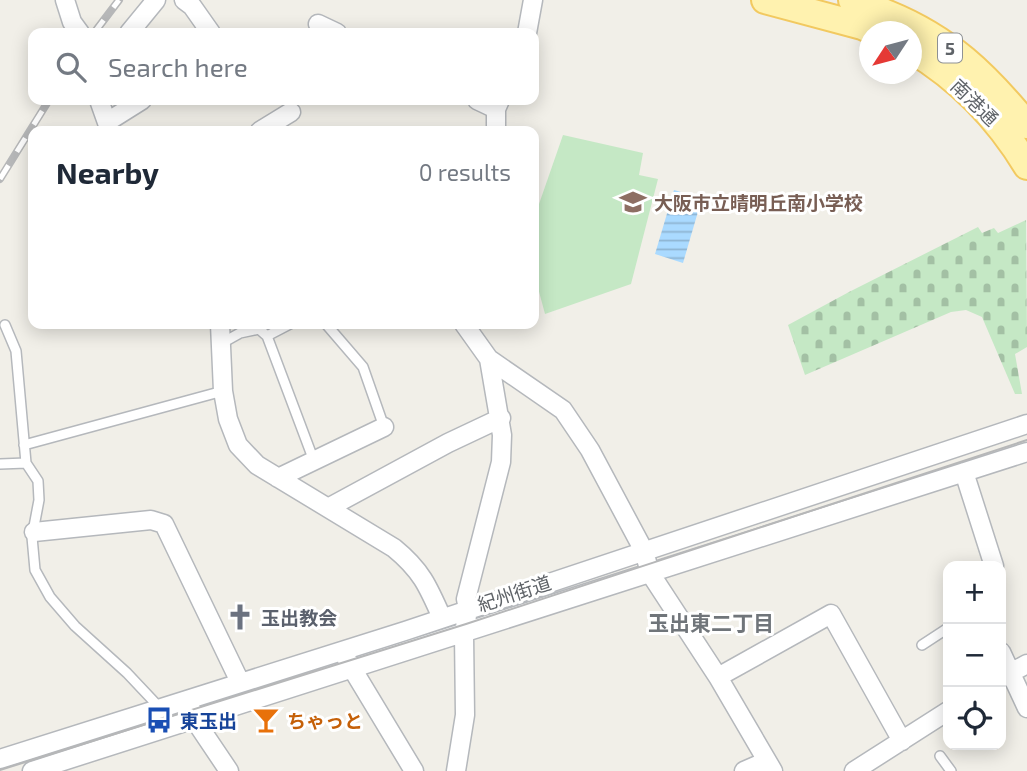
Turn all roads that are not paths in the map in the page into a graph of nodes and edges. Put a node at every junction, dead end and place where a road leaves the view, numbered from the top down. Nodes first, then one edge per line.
1 (65, 0) edge
2 (156, 0) edge
3 (184, 0) edge
4 (533, 0) edge
5 (765, 0) edge
6 (852, 0) edge
7 (318, 24) dead end
8 (859, 25) edge
9 (76, 28) edge
10 (133, 28) edge
11 (207, 28) edge
12 (326, 28) edge
13 (528, 28) edge
14 (922, 57) edge
15 (101, 105) edge
16 (136, 105) edge
17 (498, 105) edge
18 (291, 112) dead end
19 (1027, 125) edge
20 (109, 126) edge
21 (110, 126) edge
22 (268, 126) edge
23 (496, 126) edge
24 (1027, 166) edge
25 (5, 325) dead end
26 (220, 329) edge
27 (280, 329) edge
28 (330, 329) edge
29 (468, 329) edge
30 (267, 336) junction
31 (220, 344) junction
32 (489, 359) junction
33 (223, 391) junction
34 (501, 418) junction
35 (1027, 424) edge
36 (384, 427) joint
37 (24, 445) junction
38 (1027, 452) edge
39 (314, 461) junction
40 (26, 463) junction
41 (0, 464) edge
42 (964, 472) junction
43 (278, 478) junction
44 (328, 508) junction
45 (34, 532) junction
46 (644, 551) junction
47 (992, 561) edge
48 (650, 573) junction
49 (468, 609) junction
50 (442, 618) junction
51 (943, 631) edge
52 (464, 634) junction
53 (922, 645) dead end
54 (342, 650) junction
55 (352, 669) junction
56 (1013, 671) edge
57 (718, 677) junction
58 (240, 682) junction
59 (188, 699) junction
60 (160, 708) junction
61 (1027, 708) edge
62 (943, 714) edge
63 (194, 719) junction
64 (902, 741) junction
65 (940, 756) dead end
66 (0, 759) edge
67 (770, 766) edge
68 (32, 771) edge
69 (229, 771) edge
70 (414, 771) edge
71 (456, 771) edge
72 (744, 771) edge
73 (854, 771) edge
74 (951, 771) edge

1 - 9 street
2 - 10 street
3 - 11 street
4 - 13 street
5 - 8 main road
6 - 19 main road, 南港通 / 5
7 - 12 street
14 - 24 main road, 南港通 / 5
15 - 20 street
16 - 21 street
17 - 23 street
18 - 22 street
25 - 37 lane
26 - 31 street
27 - 30 lane
28 - 36 lane
29 - 32 street
30 - 31 lane
30 - 39 lane
31 - 33 street
32 - 34 street
32 - 46 street
33 - 37 lane
33 - 43 street
34 - 44 street
34 - 49 street
35 - 46 street, 紀州街道
36 - 39 street
37 - 40 lane
38 - 42 street, 紀州街道
39 - 43 street
40 - 41 lane
40 - 45 lane
42 - 47 street
42 - 48 street, 紀州街道
43 - 44 street
44 - 50 street
45 - 58 street
45 - 60 lane
46 - 48 street
46 - 49 street, 紀州街道
48 - 52 street, 紀州街道
48 - 57 street
49 - 50 street, 紀州街道
49 - 52 street
50 - 54 street, 紀州街道
51 - 53 lane
52 - 55 street, 紀州街道
52 - 71 street
54 - 55 street
54 - 58 street, 紀州街道
55 - 63 street, 紀州街道
55 - 70 street
56 - 61 street
57 - 64 street
57 - 67 street
58 - 59 street, 紀州街道
59 - 60 street, 紀州街道
59 - 63 street
60 - 66 street, 紀州街道
62 - 64 street
63 - 68 street, 紀州街道
63 - 69 street
64 - 73 street
65 - 74 lane
67 - 72 street

